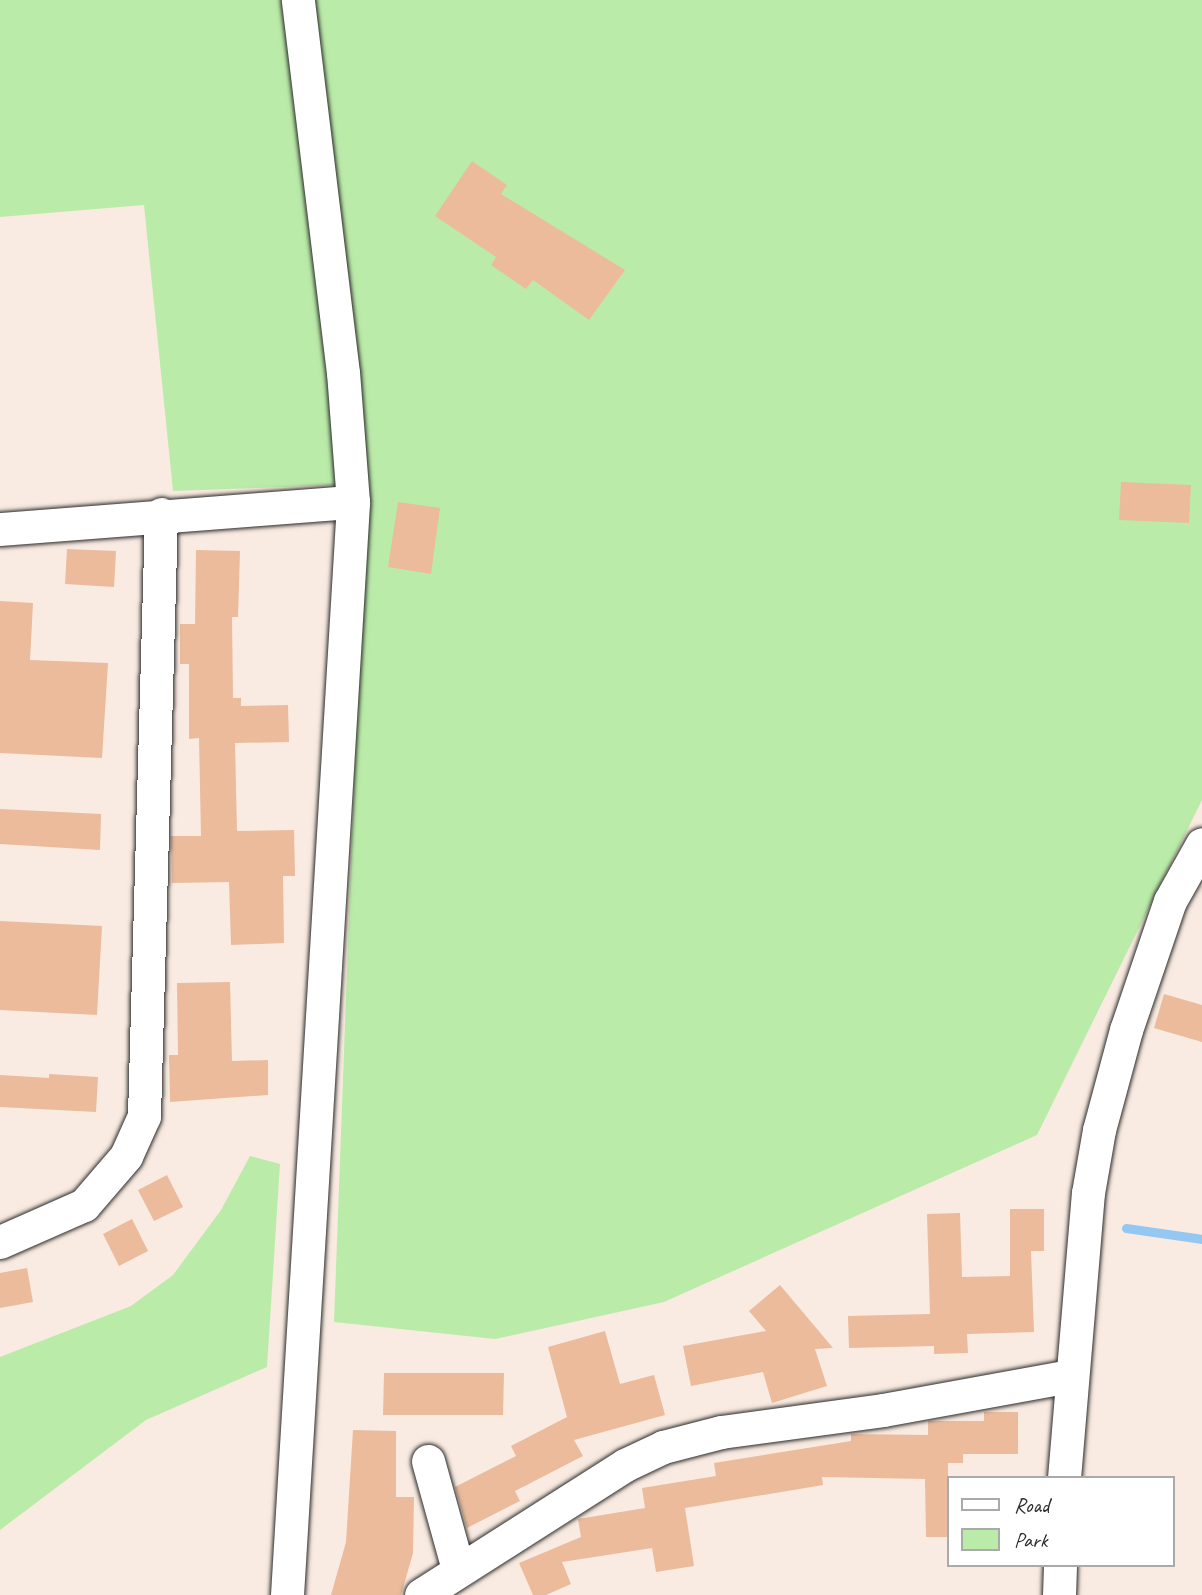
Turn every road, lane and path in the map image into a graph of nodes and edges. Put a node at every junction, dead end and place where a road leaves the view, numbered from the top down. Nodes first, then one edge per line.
1 (298, 0) edge
2 (353, 502) junction
3 (161, 514) junction
4 (0, 529) edge
5 (1202, 844) edge
6 (0, 1242) edge
7 (1070, 1376) junction
8 (428, 1461) dead end
9 (1064, 1476) edge
10 (1060, 1567) edge
11 (458, 1569) junction
12 (286, 1595) edge
13 (421, 1595) edge
14 (1059, 1595) edge

1 - 2 street
2 - 3 street
2 - 12 street
3 - 4 street
3 - 6 street
5 - 7 street
7 - 9 street
7 - 11 street
8 - 11 street
10 - 14 street
11 - 13 street

